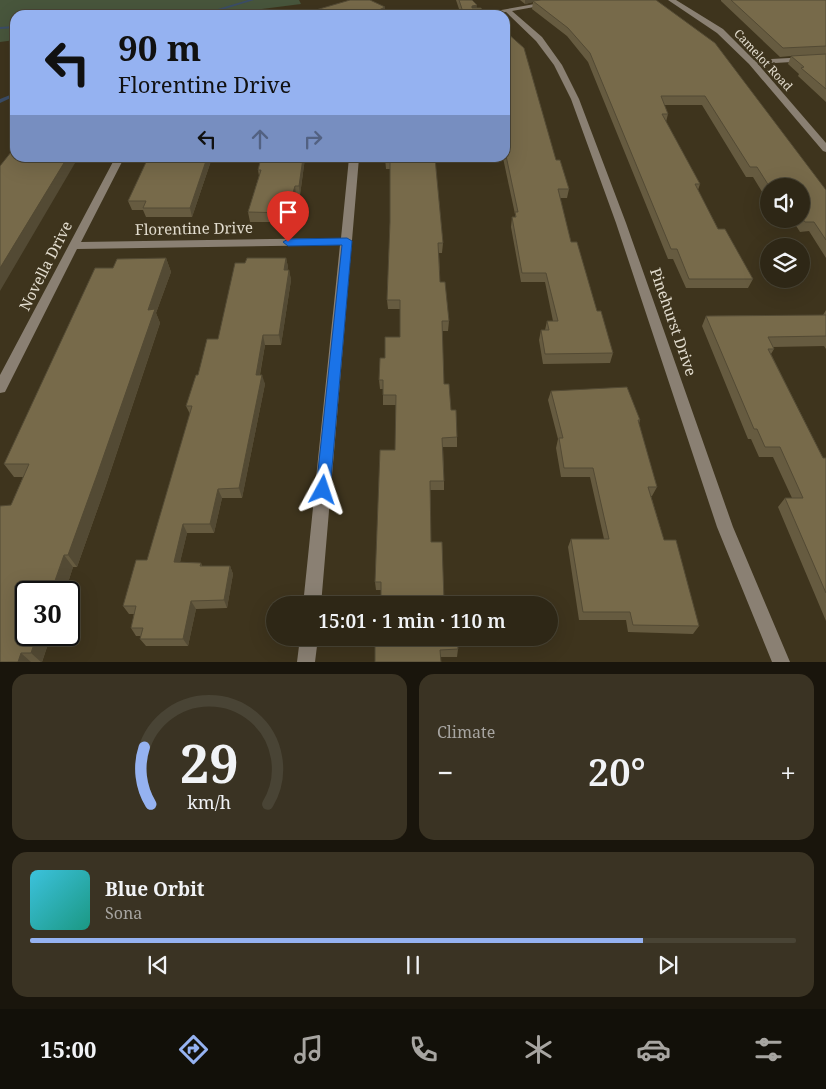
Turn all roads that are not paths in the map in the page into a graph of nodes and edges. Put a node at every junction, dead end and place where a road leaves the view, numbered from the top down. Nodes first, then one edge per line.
1 (570, 0) edge
2 (672, 0) edge
3 (507, 10) edge
4 (510, 13) edge
5 (826, 58) edge
6 (752, 62) junction
7 (826, 149) edge
8 (117, 162) edge
9 (354, 162) edge
10 (347, 241) junction
11 (73, 246) junction
12 (0, 388) edge
13 (313, 596) edge
14 (308, 646) edge
15 (306, 662) edge
16 (781, 662) edge

1 - 3 street
2 - 6 street, Camelot Road
4 - 16 street, Pinehurst Drive
5 - 6 street
6 - 7 street, Camelot Road
8 - 11 street, Novella Drive
9 - 10 street
10 - 11 street, Florentine Drive
10 - 13 street
11 - 12 street, Novella Drive
14 - 15 street

